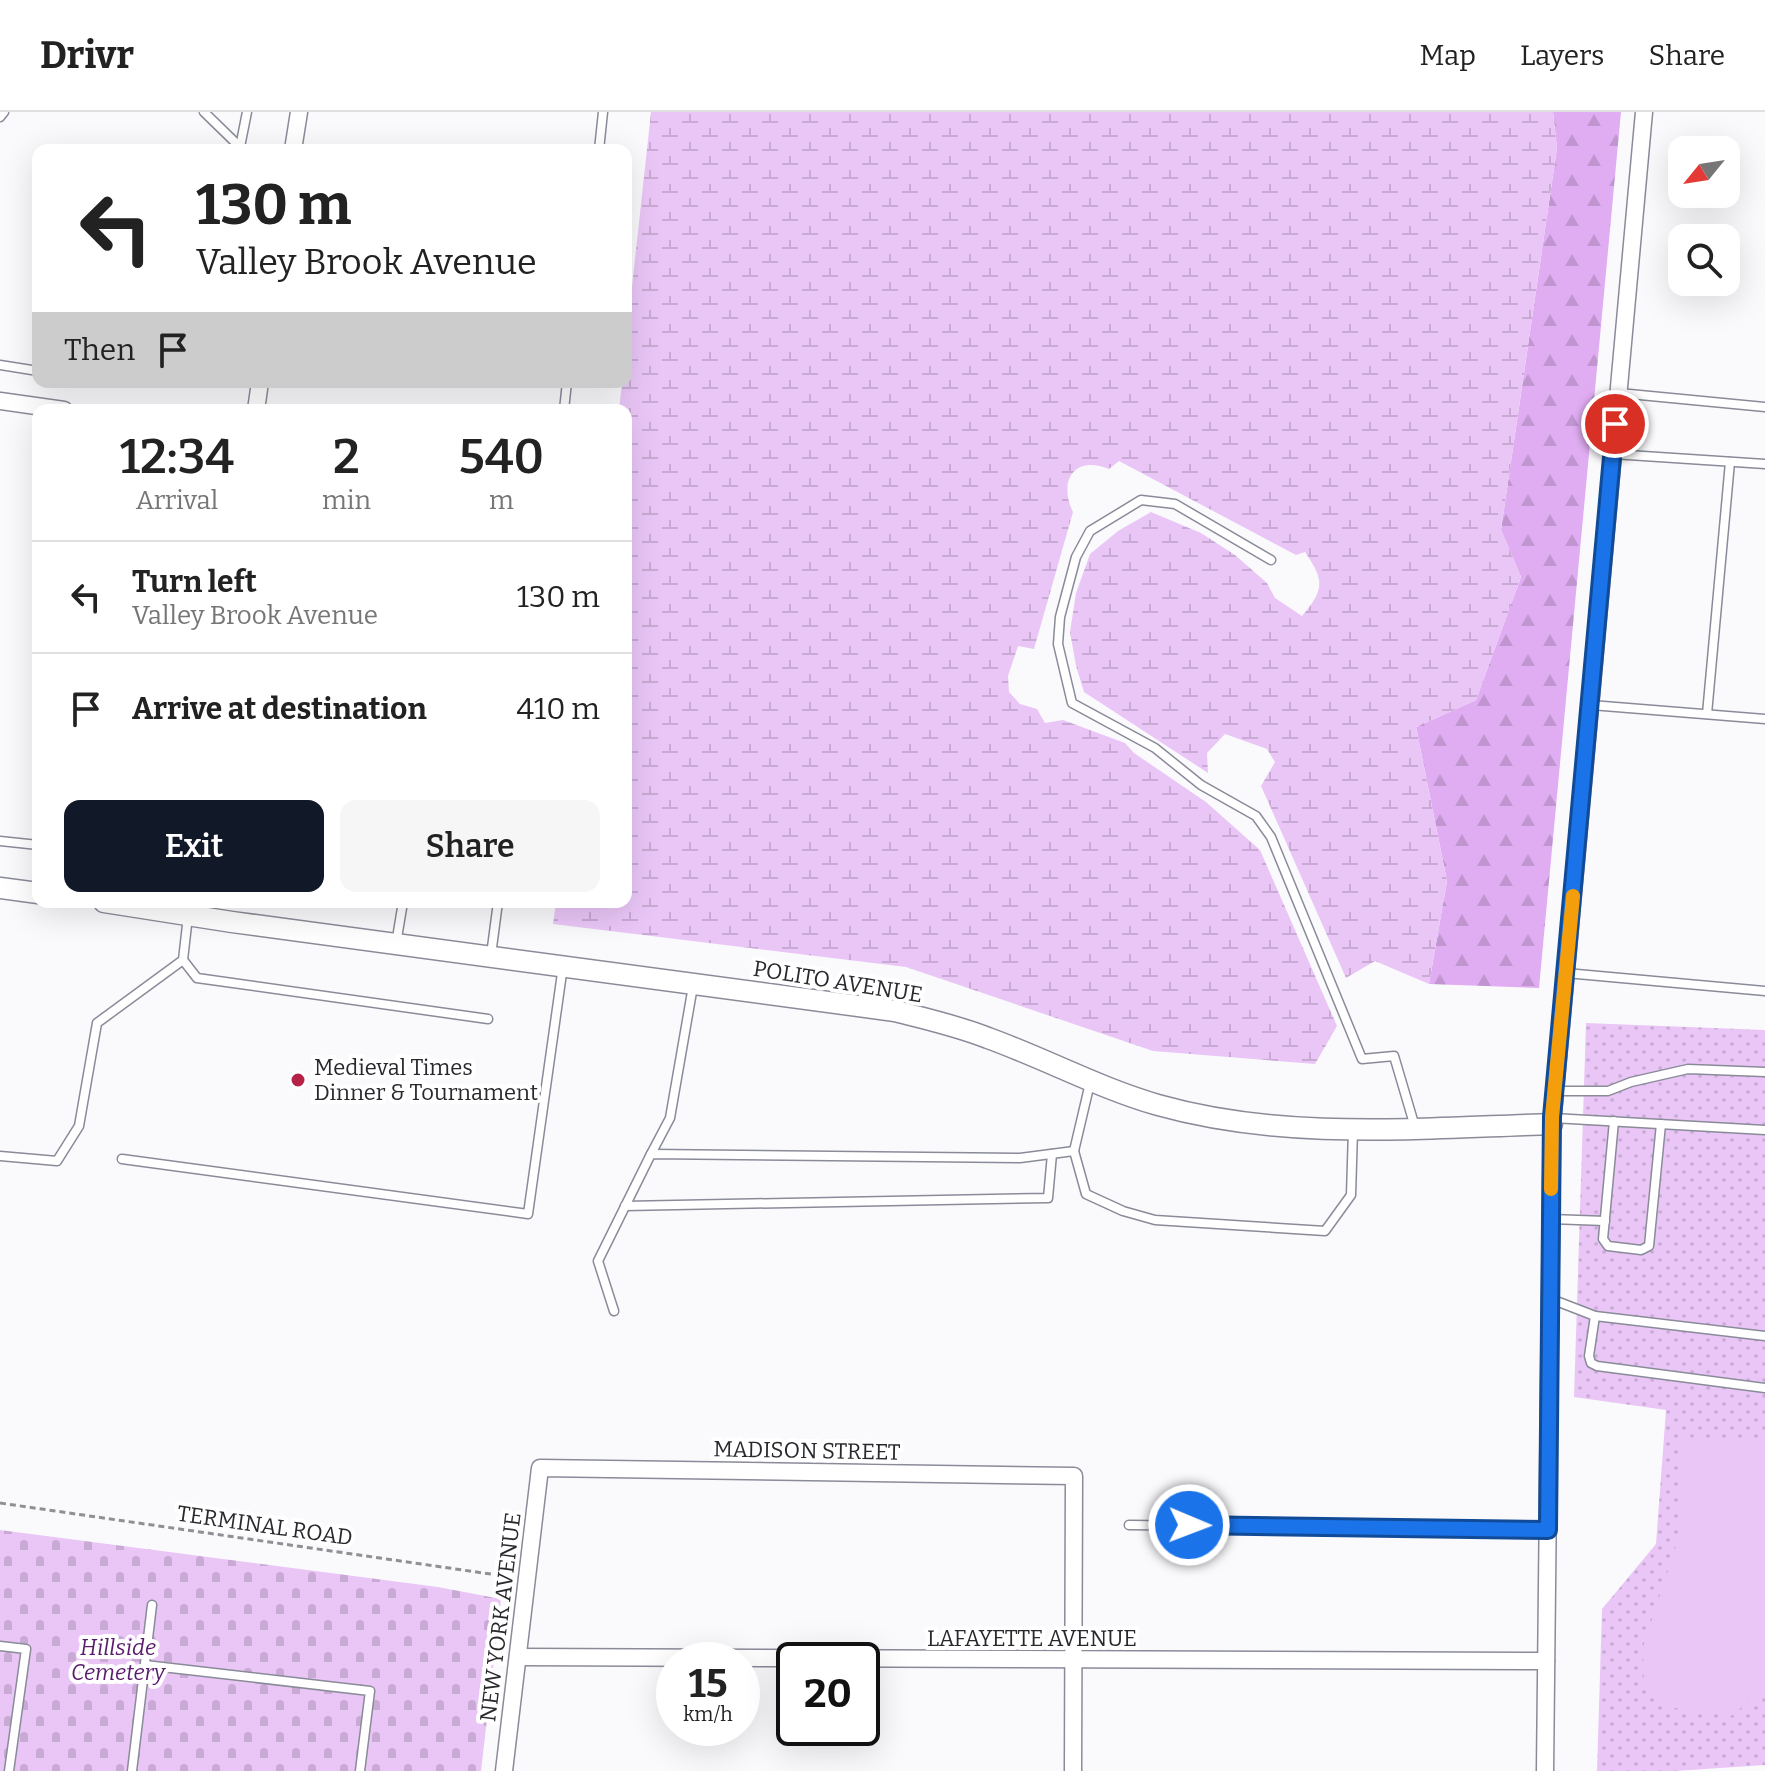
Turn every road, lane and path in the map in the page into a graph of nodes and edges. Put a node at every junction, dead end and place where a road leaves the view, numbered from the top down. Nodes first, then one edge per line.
1 (4, 112) edge
2 (204, 112) edge
3 (247, 112) edge
4 (299, 112) edge
5 (603, 112) edge
6 (1644, 112) edge
7 (0, 117) edge
8 (235, 144) edge
9 (241, 144) edge
10 (294, 144) edge
11 (600, 144) edge
12 (0, 365) edge
13 (32, 370) edge
14 (1618, 393) junction
15 (0, 401) edge
16 (32, 406) edge
17 (1765, 407) edge
18 (1613, 454) junction
19 (1730, 462) junction
20 (1765, 464) edge
21 (1271, 560) dead end
22 (1590, 705) junction
23 (1707, 714) junction
24 (1765, 719) edge
25 (0, 841) edge
26 (32, 844) edge
27 (0, 888) edge
28 (32, 892) edge
29 (189, 908) edge
30 (402, 908) edge
31 (497, 908) edge
32 (396, 944) junction
33 (491, 955) junction
34 (183, 960) junction
35 (563, 965) junction
36 (1566, 973) junction
37 (693, 983) junction
38 (1765, 991) edge
39 (488, 1019) dead end
40 (1765, 1072) edge
41 (1090, 1082) junction
42 (1555, 1091) junction
43 (1552, 1121) junction
44 (1614, 1121) junction
45 (1661, 1124) junction
46 (1415, 1128) junction
47 (1353, 1130) junction
48 (1765, 1130) edge
49 (1074, 1151) junction
50 (651, 1154) junction
51 (1052, 1154) junction
52 (0, 1156) edge
53 (122, 1159) dead end
54 (625, 1206) junction
55 (1551, 1219) junction
56 (1605, 1221) junction
57 (1550, 1298) junction
58 (614, 1311) dead end
59 (1595, 1316) junction
60 (1765, 1336) edge
61 (1765, 1388) edge
62 (540, 1468) joint
63 (0, 1503) edge
64 (1129, 1525) dead end
65 (1548, 1530) junction
66 (526, 1580) junction
67 (152, 1605) dead end
68 (0, 1646) edge
69 (518, 1657) junction
70 (1075, 1661) junction
71 (1546, 1661) junction
72 (145, 1665) junction
73 (9, 1771) edge
74 (132, 1771) edge
75 (360, 1771) edge
76 (504, 1771) edge
77 (1073, 1771) edge
78 (1545, 1771) edge

1 - 7 lane
2 - 8 lane
3 - 9 lane
4 - 10 street
5 - 11 lane
6 - 14 street
12 - 13 lane
14 - 17 lane
14 - 18 street
15 - 16 street
18 - 19 lane
18 - 22 street
19 - 20 lane
19 - 23 lane
21 - 46 lane
22 - 23 lane
22 - 36 street
23 - 24 lane
25 - 26 lane
27 - 28 street
29 - 32 street, POLITO AVENUE
29 - 34 lane
30 - 32 lane
31 - 33 lane
32 - 33 street, POLITO AVENUE
33 - 35 street, POLITO AVENUE
34 - 39 lane
34 - 52 lane
35 - 37 street, POLITO AVENUE
35 - 53 lane
36 - 38 lane
36 - 42 street
37 - 41 street, POLITO AVENUE
37 - 50 lane
40 - 42 lane
41 - 47 street, POLITO AVENUE
41 - 49 lane
42 - 43 street
43 - 44 lane, POLITO AVENUE
43 - 46 street, POLITO AVENUE
43 - 55 street
44 - 45 lane, POLITO AVENUE
44 - 56 lane
45 - 48 lane, POLITO AVENUE
45 - 56 lane
46 - 47 street, POLITO AVENUE
47 - 49 lane
49 - 51 lane
50 - 51 lane
50 - 54 lane
51 - 54 lane
54 - 58 lane
55 - 56 lane
55 - 57 street
57 - 59 lane
57 - 65 street
59 - 60 lane
59 - 61 lane
62 - 66 street, NEW YORK AVENUE
62 - 70 street, MADISON STREET
63 - 66 path, TERMINAL ROAD
64 - 65 lane
65 - 71 street
66 - 69 street, NEW YORK AVENUE
67 - 72 lane
68 - 73 lane
69 - 70 street, LAFAYETTE AVENUE
69 - 76 street, NEW YORK AVENUE
70 - 71 street, LAFAYETTE AVENUE
70 - 77 street
71 - 78 street
72 - 74 lane
72 - 75 lane

